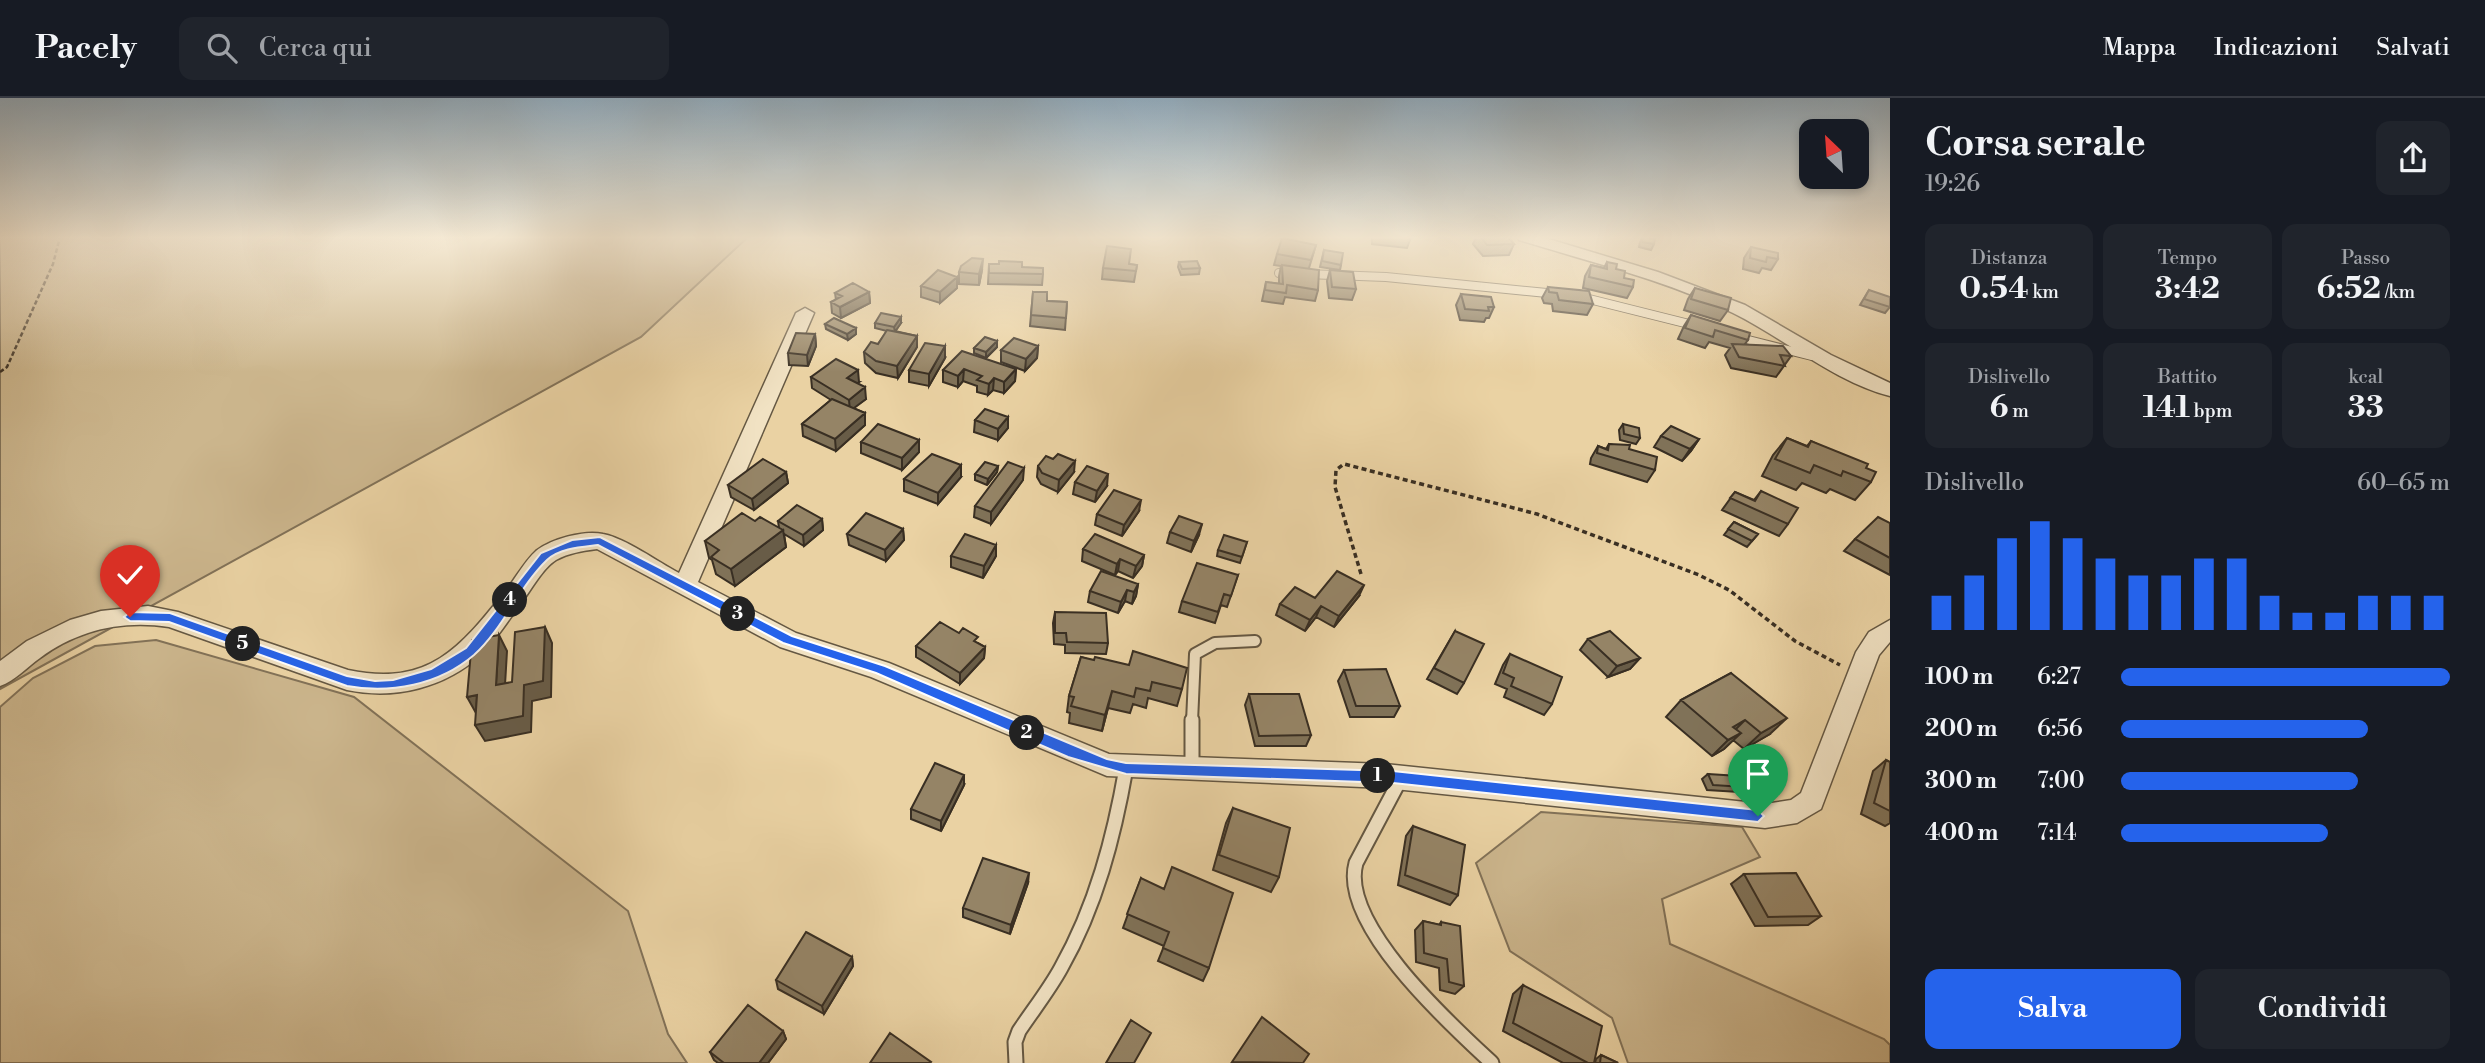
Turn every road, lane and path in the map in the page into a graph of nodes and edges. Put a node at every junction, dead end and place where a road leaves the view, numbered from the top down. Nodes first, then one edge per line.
1 (45, 282) edge
2 (1437, 282) edge
3 (1669, 282) edge
4 (805, 313) dead end
5 (1713, 331) edge
6 (1725, 334) edge
7 (1825, 359) junction
8 (0, 372) edge
9 (1890, 390) edge
10 (1361, 574) dead end
11 (685, 585) junction
12 (1890, 629) edge
13 (1255, 640) dead end
14 (1860, 674) junction
15 (0, 676) edge
16 (1126, 768) junction
17 (1192, 770) junction
18 (1401, 778) junction
19 (1016, 1063) edge
20 (1492, 1063) edge

1 - 8 path
2 - 5 lane
3 - 7 street
4 - 11 street
6 - 7 lane
7 - 9 street
10 - 14 path
11 - 15 street
11 - 16 street
12 - 14 street
13 - 17 lane
14 - 18 street
16 - 17 street
16 - 19 lane
17 - 18 street
18 - 20 lane

